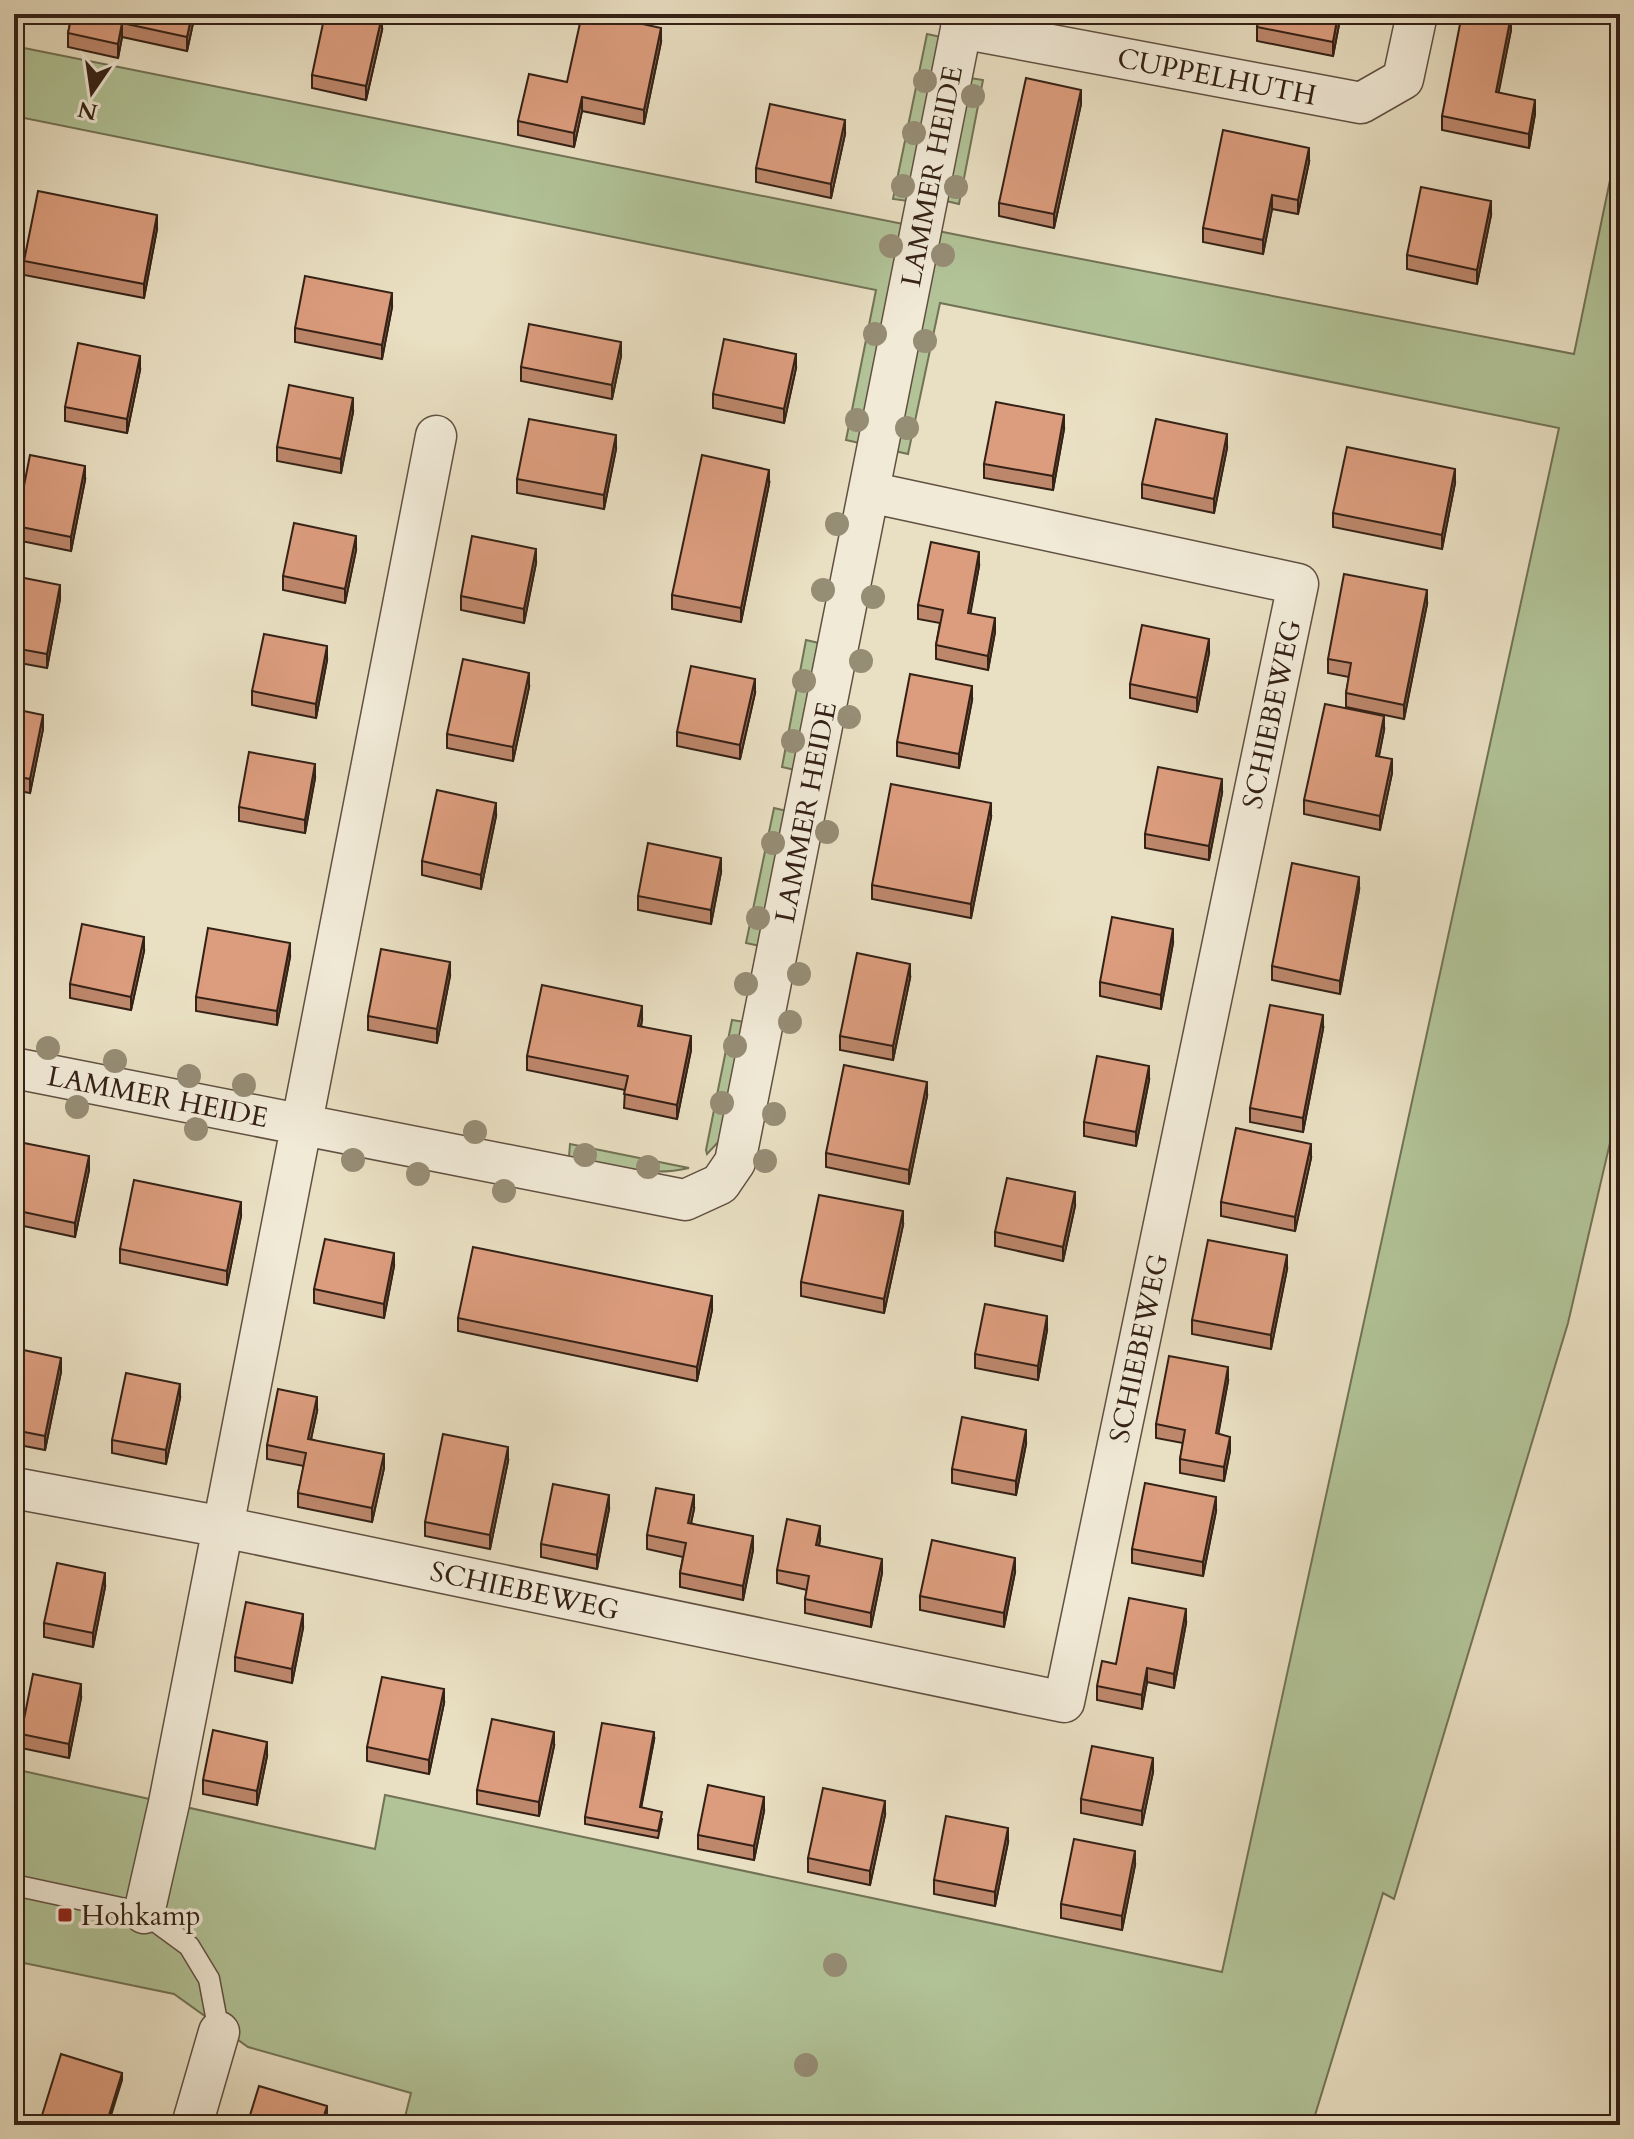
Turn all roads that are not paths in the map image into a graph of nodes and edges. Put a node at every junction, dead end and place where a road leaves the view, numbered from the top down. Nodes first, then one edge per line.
1 (1417, 14) edge
2 (962, 21) edge
3 (436, 436) dead end
4 (869, 492) junction
5 (14, 1068) edge
6 (302, 1124) junction
7 (14, 1488) edge
8 (223, 1527) junction
9 (14, 1885) edge
10 (144, 1913) junction
11 (219, 2032) joint
12 (192, 2125) edge

1 - 2 street, CUPPELHUTH
2 - 4 street, LAMMER HEIDE
3 - 6 street, LAMMER HEIDE
4 - 6 street, LAMMER HEIDE
4 - 8 street, SCHIEBEWEG
5 - 6 street, LAMMER HEIDE
6 - 8 street
7 - 8 street, SCHIEBEWEG
8 - 10 street
9 - 10 lane
10 - 11 lane
11 - 12 street

